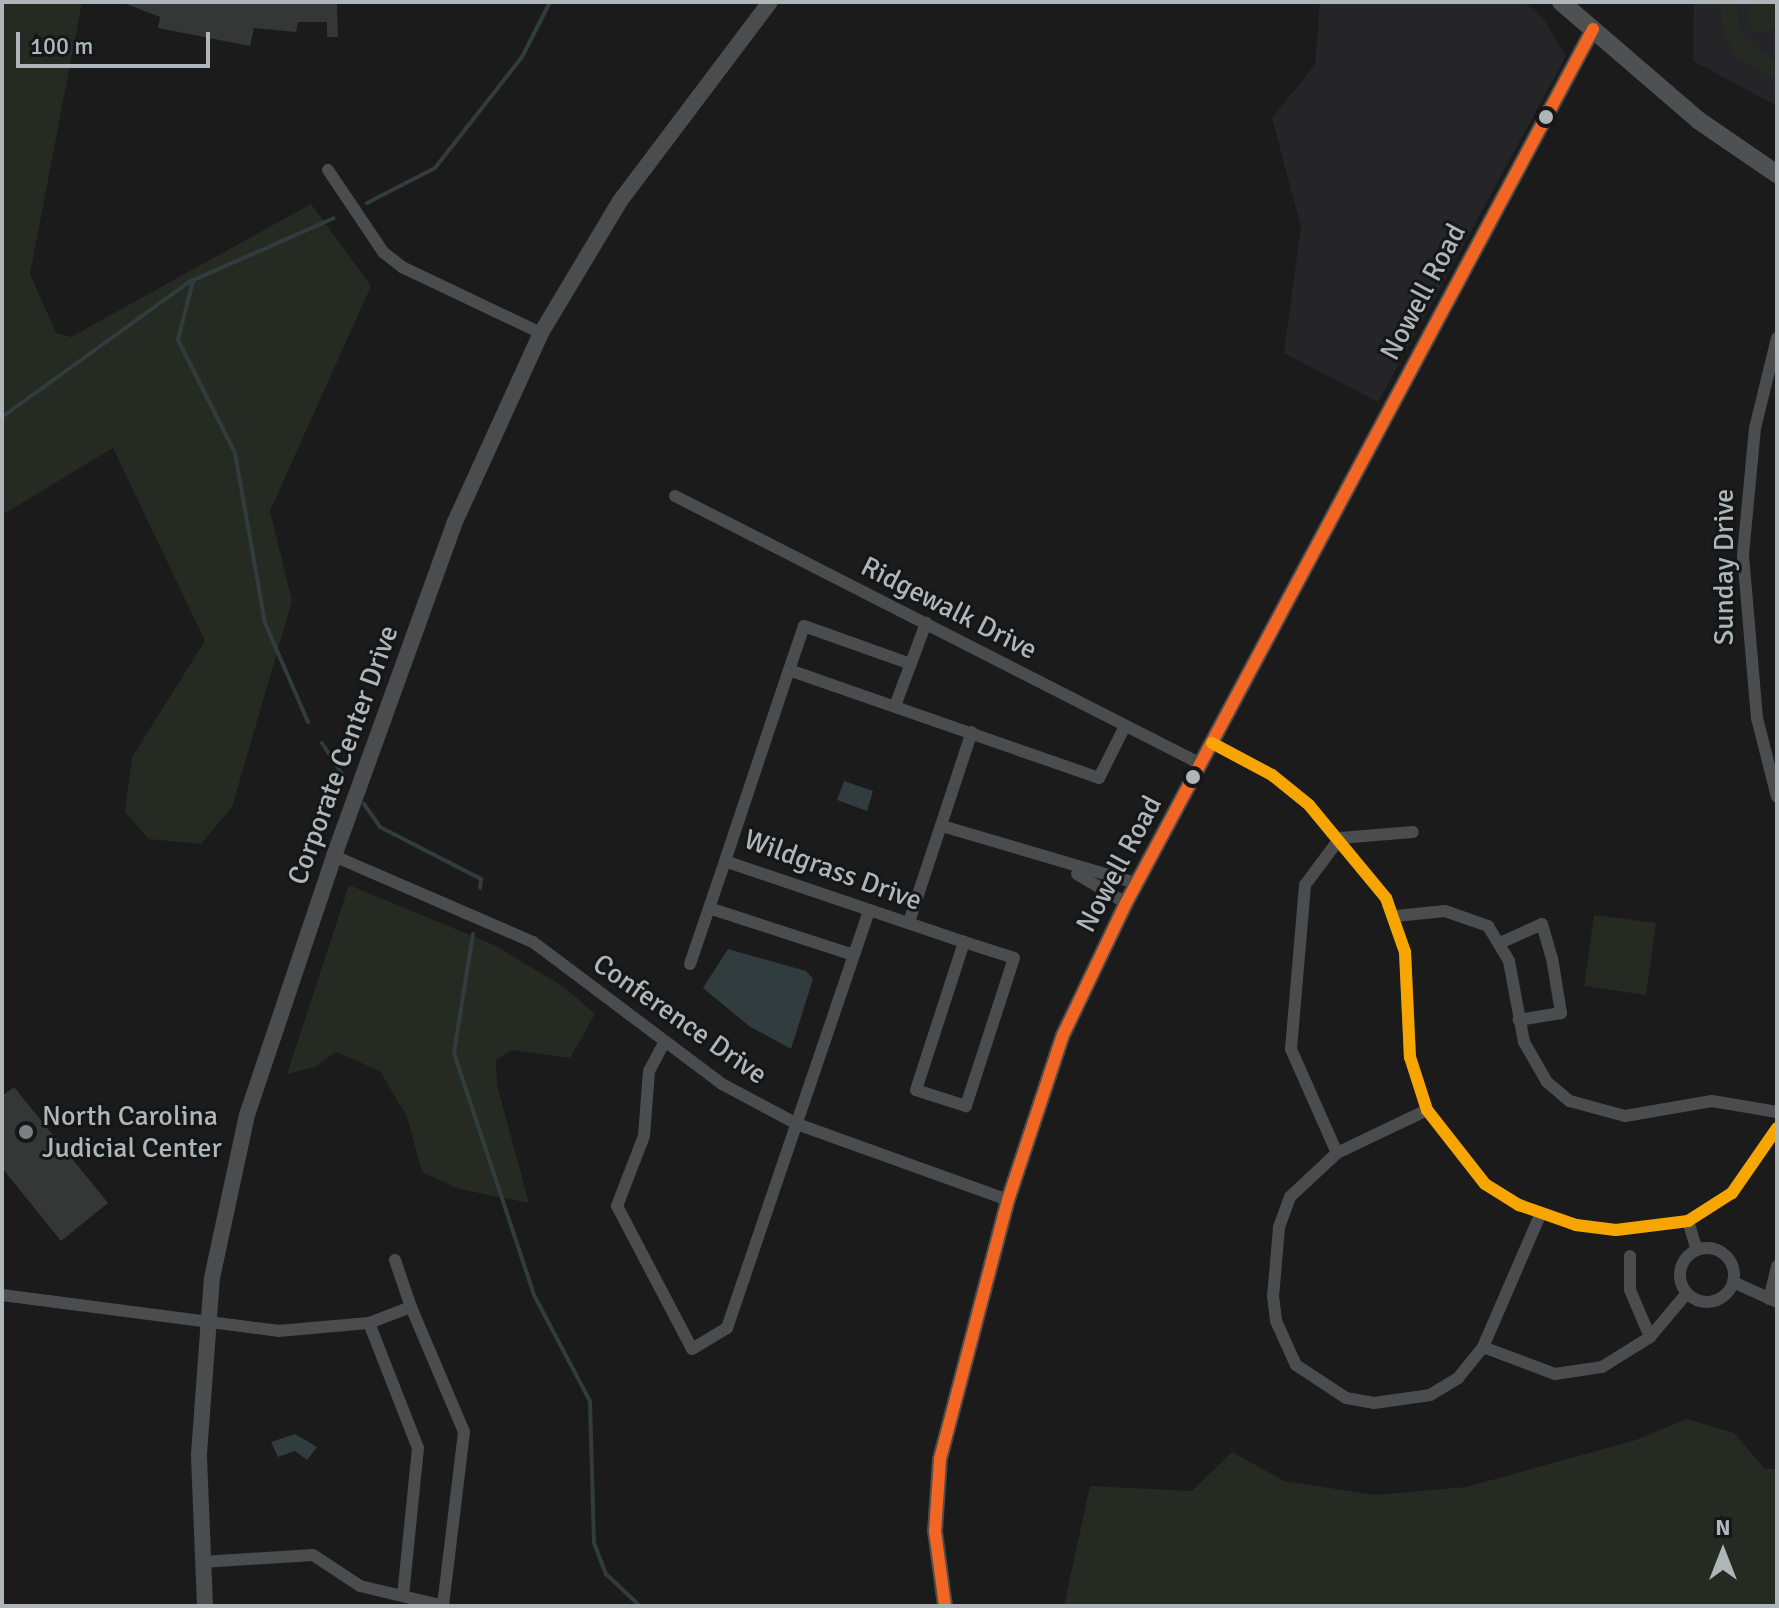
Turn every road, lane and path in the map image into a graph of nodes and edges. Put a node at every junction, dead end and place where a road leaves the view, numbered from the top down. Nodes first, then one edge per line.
1 (770, 2) edge
2 (1561, 2) edge
3 (1593, 29) junction
4 (328, 170) dead end
5 (1777, 174) edge
6 (541, 333) junction
7 (1777, 338) edge
8 (675, 496) dead end
9 (926, 623) junction
10 (908, 663) junction
11 (789, 670) junction
12 (895, 706) junction
13 (1125, 726) junction
14 (972, 732) junction
15 (1212, 743) junction
16 (1201, 764) junction
17 (1777, 797) edge
18 (942, 826) junction
19 (1413, 832) dead end
20 (1340, 838) junction
21 (334, 856) junction
22 (725, 861) junction
23 (1063, 867) junction
24 (1136, 883) junction
25 (1126, 903) junction
26 (709, 908) junction
27 (869, 911) junction
28 (1396, 916) junction
29 (909, 922) junction
30 (964, 942) junction
31 (1500, 943) junction
32 (854, 955) junction
33 (690, 964) dead end
34 (1519, 1020) junction
35 (664, 1043) junction
36 (1427, 1110) junction
37 (1777, 1112) edge
38 (797, 1124) junction
39 (1777, 1128) edge
40 (1337, 1153) junction
41 (1008, 1200) junction
42 (1540, 1215) junction
43 (1688, 1221) junction
44 (1697, 1250) junction
45 (1630, 1256) dead end
46 (395, 1260) dead end
47 (1777, 1266) edge
48 (1733, 1282) junction
49 (1687, 1293) junction
50 (2, 1295) edge
51 (1773, 1300) edge
52 (411, 1307) junction
53 (207, 1319) junction
54 (369, 1323) junction
55 (1650, 1337) junction
56 (1483, 1347) junction
57 (202, 1562) junction
58 (403, 1595) junction
59 (205, 1606) edge
60 (444, 1606) edge
61 (945, 1606) edge

1 - 6 street, Corporate Center Drive
2 - 3 main road
3 - 5 main road
3 - 15 street, Nowell Road
4 - 6 street
6 - 21 street, Corporate Center Drive
7 - 17 street, Sunday Drive
8 - 9 street, Ridgewalk Drive
9 - 10 street
9 - 13 street, Ridgewalk Drive
10 - 11 street, Wildgrass Drive
10 - 12 street
11 - 12 street
11 - 22 street, Wildgrass Drive
12 - 14 street
13 - 14 street
13 - 16 street, Ridgewalk Drive
14 - 18 street
15 - 16 street, Nowell Road
15 - 20 street
16 - 24 street, Nowell Road
18 - 23 street
18 - 29 street
19 - 20 street
20 - 28 street
20 - 40 street
21 - 35 street, Conference Drive
21 - 53 street, Corporate Center Drive
22 - 26 street
22 - 27 street, Wildgrass Drive
23 - 24 street
23 - 25 street
24 - 25 street, Nowell Road
25 - 41 street, Nowell Road
26 - 32 street
26 - 33 street
27 - 29 street, Wildgrass Drive
27 - 32 street
28 - 31 street
28 - 36 street
29 - 30 street, Wildgrass Drive
30 - 30 street, Wildgrass Drive
31 - 34 street
31 - 34 street
32 - 38 street
34 - 37 street
35 - 38 street, Conference Drive
35 - 38 street
36 - 40 street
36 - 42 street
38 - 41 street, Conference Drive
39 - 43 street
40 - 56 street
41 - 61 street, Nowell Road
42 - 43 street
42 - 56 street
43 - 44 street
44 - 48 street
44 - 49 street
45 - 55 street
46 - 52 street
47 - 51 street
48 - 49 street
48 - 51 street
49 - 55 street
50 - 53 street
52 - 54 street
52 - 60 street
53 - 54 street
53 - 57 street, Corporate Center Drive
54 - 58 street
55 - 56 street
57 - 58 street
57 - 59 street, Corporate Center Drive
58 - 60 street

